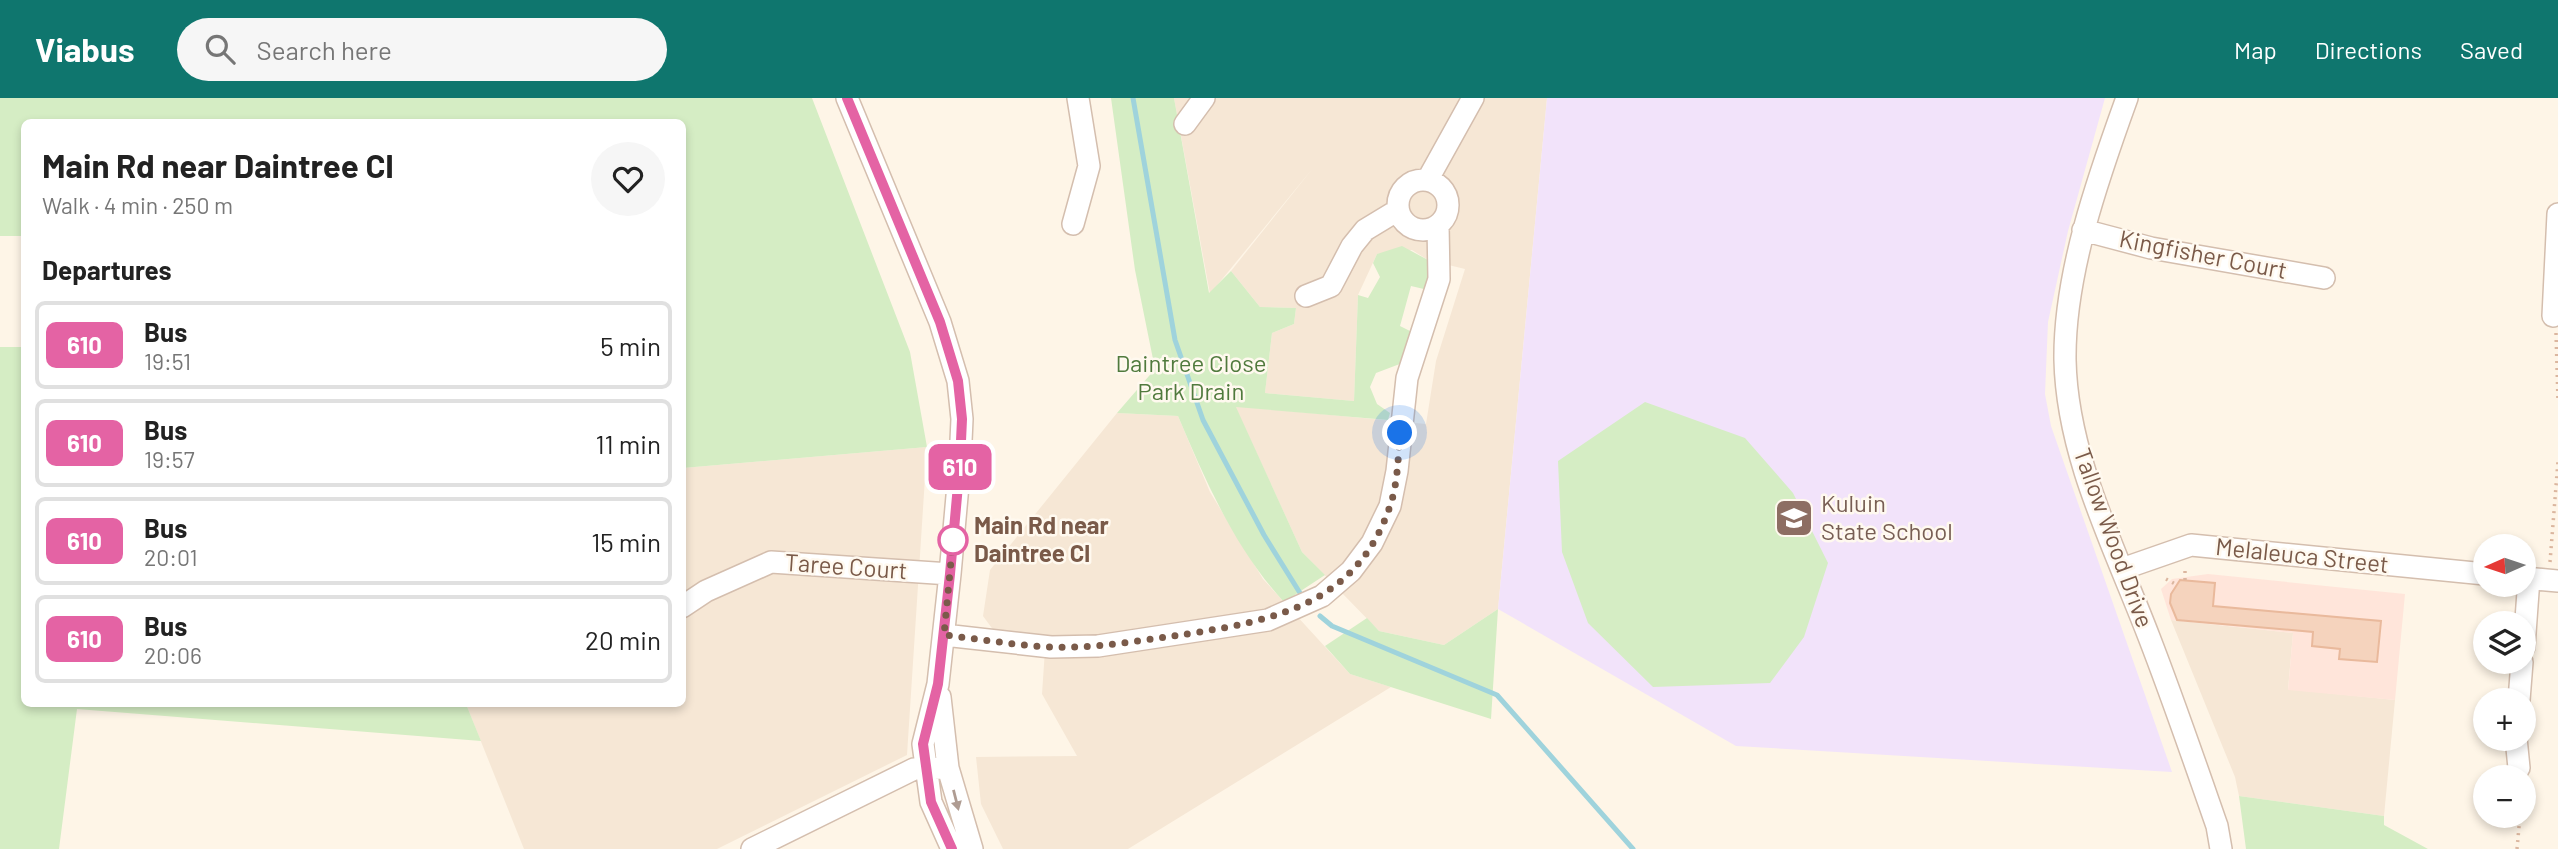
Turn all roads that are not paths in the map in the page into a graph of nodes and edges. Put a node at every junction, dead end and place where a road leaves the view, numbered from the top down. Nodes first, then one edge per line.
1 (847, 98) edge
2 (1079, 98) edge
3 (1204, 98) edge
4 (1473, 98) edge
5 (2127, 98) edge
6 (1185, 124) dead end
7 (1428, 179) junction
8 (1398, 210) junction
9 (2558, 214) edge
10 (1073, 224) dead end
11 (1438, 225) junction
12 (2083, 230) junction
13 (2324, 278) dead end
14 (1307, 296) dead end
15 (2553, 316) road end
16 (2122, 569) junction
17 (2554, 571) edge
18 (2473, 573) edge
19 (950, 574) junction
20 (2536, 576) edge
21 (686, 591) edge
22 (706, 591) junction
23 (686, 604) edge
24 (944, 635) junction
25 (938, 684) junction
26 (924, 768) junction
27 (948, 768) junction
28 (752, 849) edge
29 (952, 849) edge
30 (972, 849) edge
31 (2221, 849) edge

1 - 19 street
2 - 10 street
3 - 6 street
4 - 7 street
5 - 12 street, Tallow Wood Drive
7 - 8 street
7 - 11 street
8 - 11 street
8 - 14 street
9 - 15 street
11 - 24 street
12 - 13 street, Kingfisher Court
12 - 16 street, Tallow Wood Drive
16 - 18 street, Melaleuca Street
16 - 31 street, Tallow Wood Drive
17 - 20 street
19 - 22 street, Taree Court
19 - 24 street
21 - 22 street, Taree Court
22 - 23 street, Taree Court
24 - 25 street
25 - 26 street
25 - 27 street
26 - 27 street
26 - 28 street
26 - 29 street
27 -> 30 street

